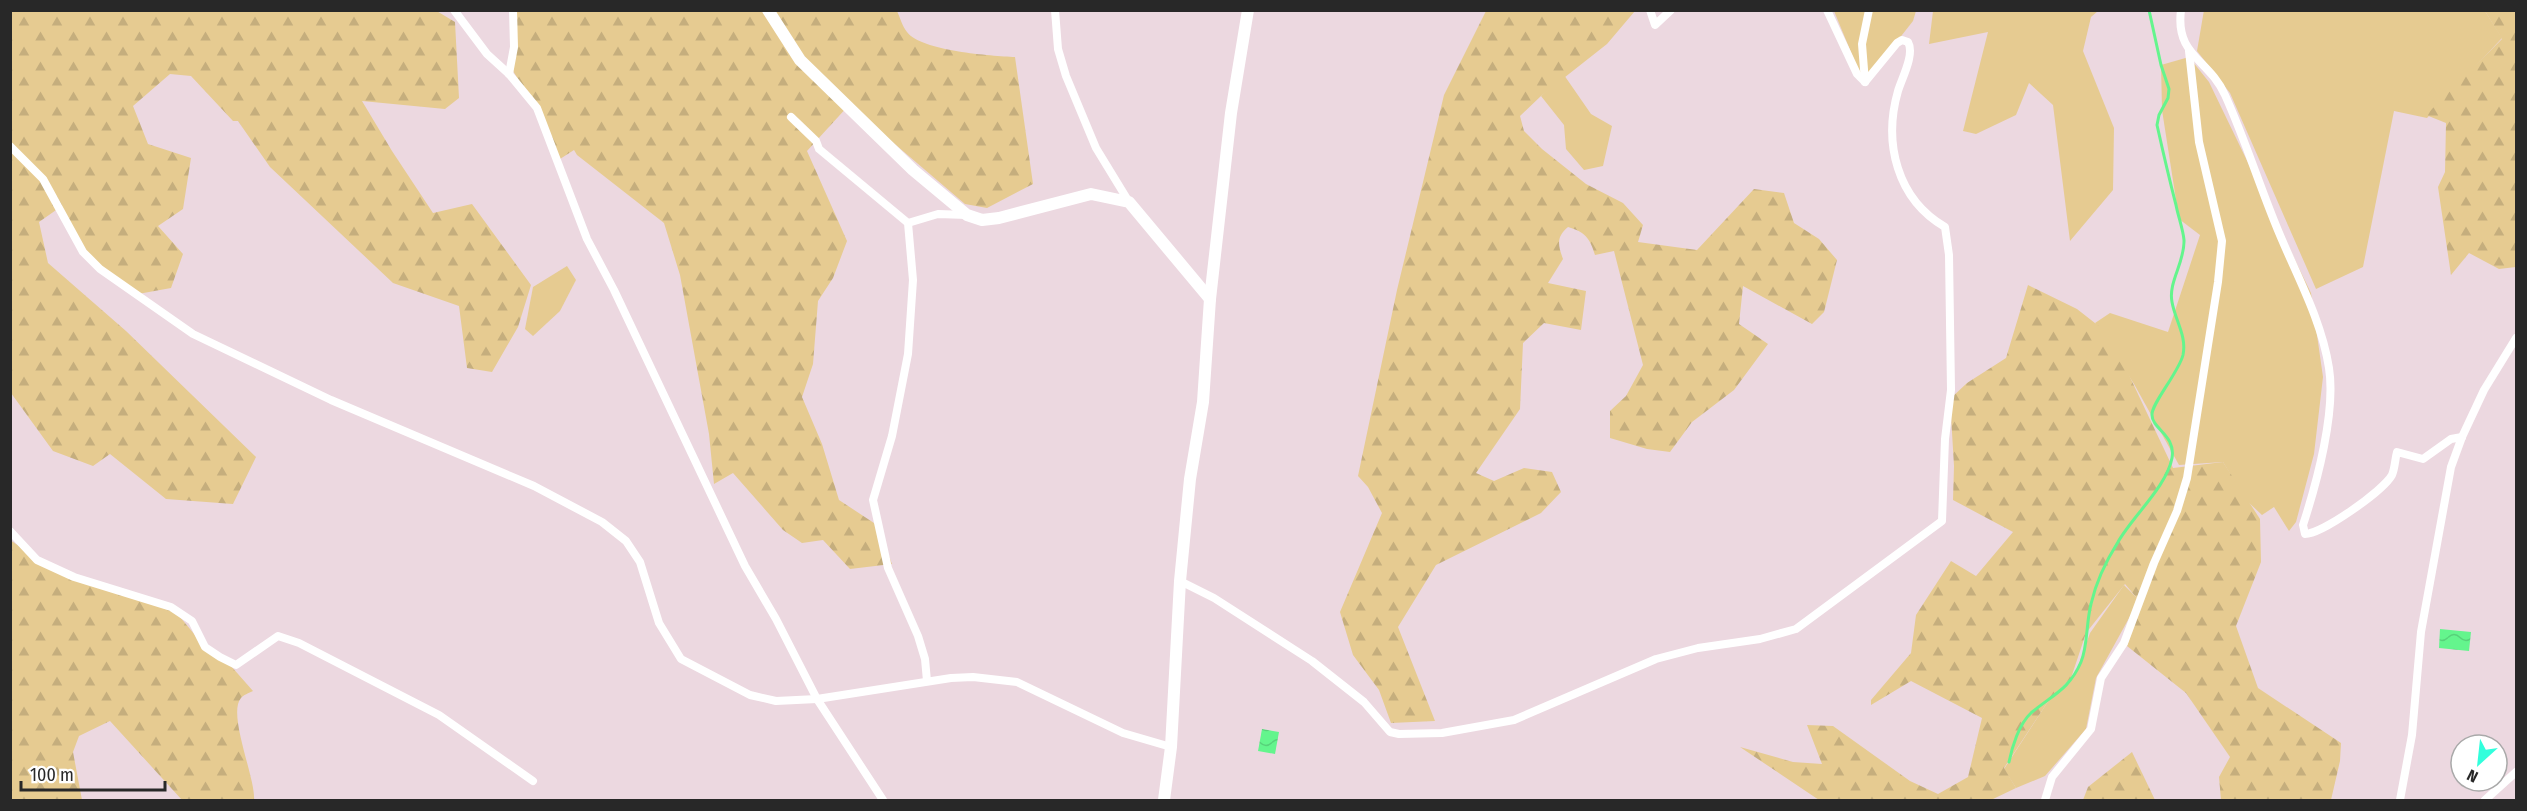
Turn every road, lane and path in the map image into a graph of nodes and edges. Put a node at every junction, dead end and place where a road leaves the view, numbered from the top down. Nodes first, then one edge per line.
1 (454, 10) edge
2 (513, 10) edge
3 (768, 10) edge
4 (1055, 10) edge
5 (1248, 10) edge
6 (1650, 10) edge
7 (1671, 10) edge
8 (1827, 10) edge
9 (1869, 10) edge
10 (2181, 10) edge
11 (2189, 51) junction
12 (509, 74) junction
13 (1865, 82) junction
14 (791, 117) dead end
15 (10, 146) edge
16 (1129, 202) junction
17 (967, 215) junction
18 (908, 223) junction
19 (1210, 299) junction
20 (2517, 338) edge
21 (2462, 437) junction
22 (10, 531) edge
23 (1180, 580) junction
24 (927, 681) junction
25 (817, 699) junction
26 (1171, 747) junction
27 (2517, 771) edge
28 (533, 781) dead end
29 (883, 801) edge
30 (1164, 801) edge
31 (2046, 801) edge
32 (2400, 801) edge
33 (2485, 801) edge

1 - 12 street
2 - 12 street
3 - 17 street
4 - 16 street
5 - 19 street
6 - 7 street
8 - 13 street
9 - 13 street
10 - 11 street
11 - 21 street
11 - 31 street
12 - 25 street
13 - 23 street
14 - 18 street
15 - 25 street
16 - 17 street
16 - 19 street
17 - 18 street
18 - 24 street
19 - 23 street
20 - 21 street
21 - 32 street
22 - 28 street
23 - 26 street
24 - 25 street
24 - 26 street
25 - 29 street
26 - 30 street
27 - 33 street

